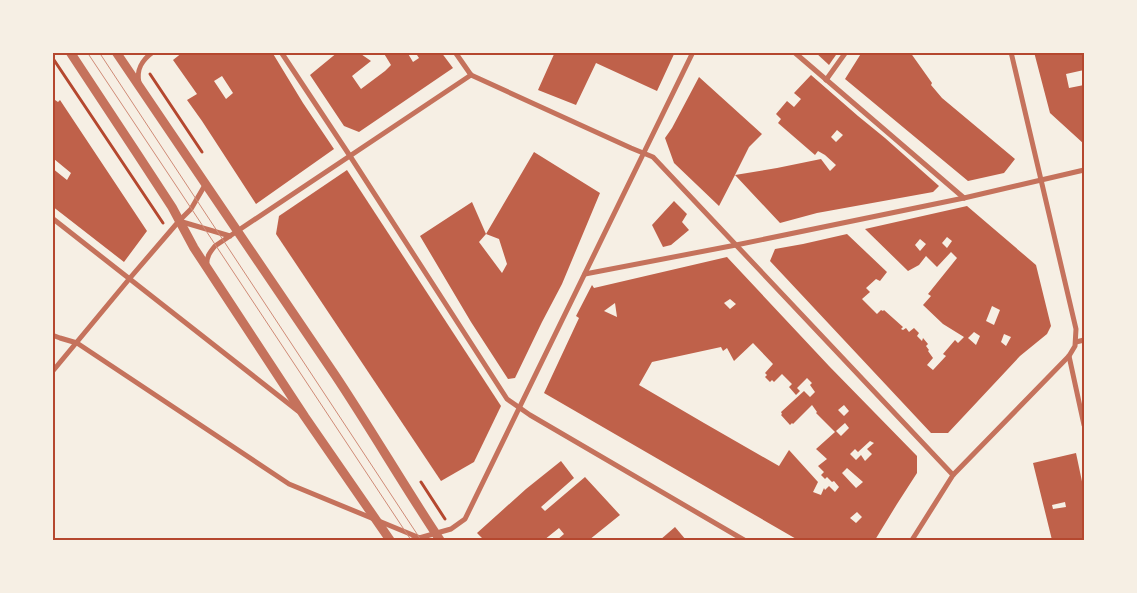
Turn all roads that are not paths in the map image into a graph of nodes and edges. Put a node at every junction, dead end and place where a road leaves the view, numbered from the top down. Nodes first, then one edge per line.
1 (70, 52) edge
2 (116, 52) edge
3 (153, 52) edge
4 (281, 52) edge
5 (455, 52) edge
6 (693, 52) edge
7 (794, 52) edge
8 (846, 52) edge
9 (1012, 52) edge
10 (471, 75) junction
11 (826, 80) junction
12 (140, 88) junction
13 (644, 152) junction
14 (350, 156) junction
15 (1084, 170) edge
16 (1041, 179) junction
17 (205, 185) junction
18 (964, 198) junction
19 (52, 218) edge
20 (179, 221) junction
21 (234, 233) junction
22 (736, 245) junction
23 (208, 268) junction
24 (585, 274) junction
25 (130, 278) junction
26 (52, 335) edge
27 (1084, 340) edge
28 (1076, 342) junction
29 (76, 343) junction
30 (1069, 356) junction
31 (52, 372) edge
32 (519, 407) junction
33 (306, 417) junction
34 (1084, 425) edge
35 (952, 475) junction
36 (376, 520) junction
37 (437, 537) edge
38 (420, 538) junction
39 (390, 540) edge
40 (412, 540) edge
41 (744, 540) edge
42 (912, 540) edge

1 - 20 street
2 - 12 street
3 - 12 street
4 - 14 street
5 - 10 street
6 - 13 street
7 - 11 street
8 - 11 street
9 - 16 street
10 - 13 street
10 - 14 street
11 - 18 street
12 - 17 street
13 - 22 street
13 - 24 street
14 - 21 street
14 - 32 street
15 - 16 street
16 - 18 street
16 - 28 street
17 - 20 street
17 - 21 street
18 - 22 street
19 - 25 street
20 - 21 street
20 - 23 street
20 - 25 street
21 - 23 street
21 - 37 street
22 - 24 street
22 - 35 street
23 - 33 street
24 - 32 street
25 - 29 street
25 - 33 street
26 - 29 street
27 - 28 street
28 - 30 street
29 - 31 street
29 - 36 street
30 - 34 street
30 - 35 street
32 - 37 street
32 - 41 street
33 - 36 street
35 - 42 street
36 - 38 street
36 - 39 street
37 - 38 street
38 - 40 street

